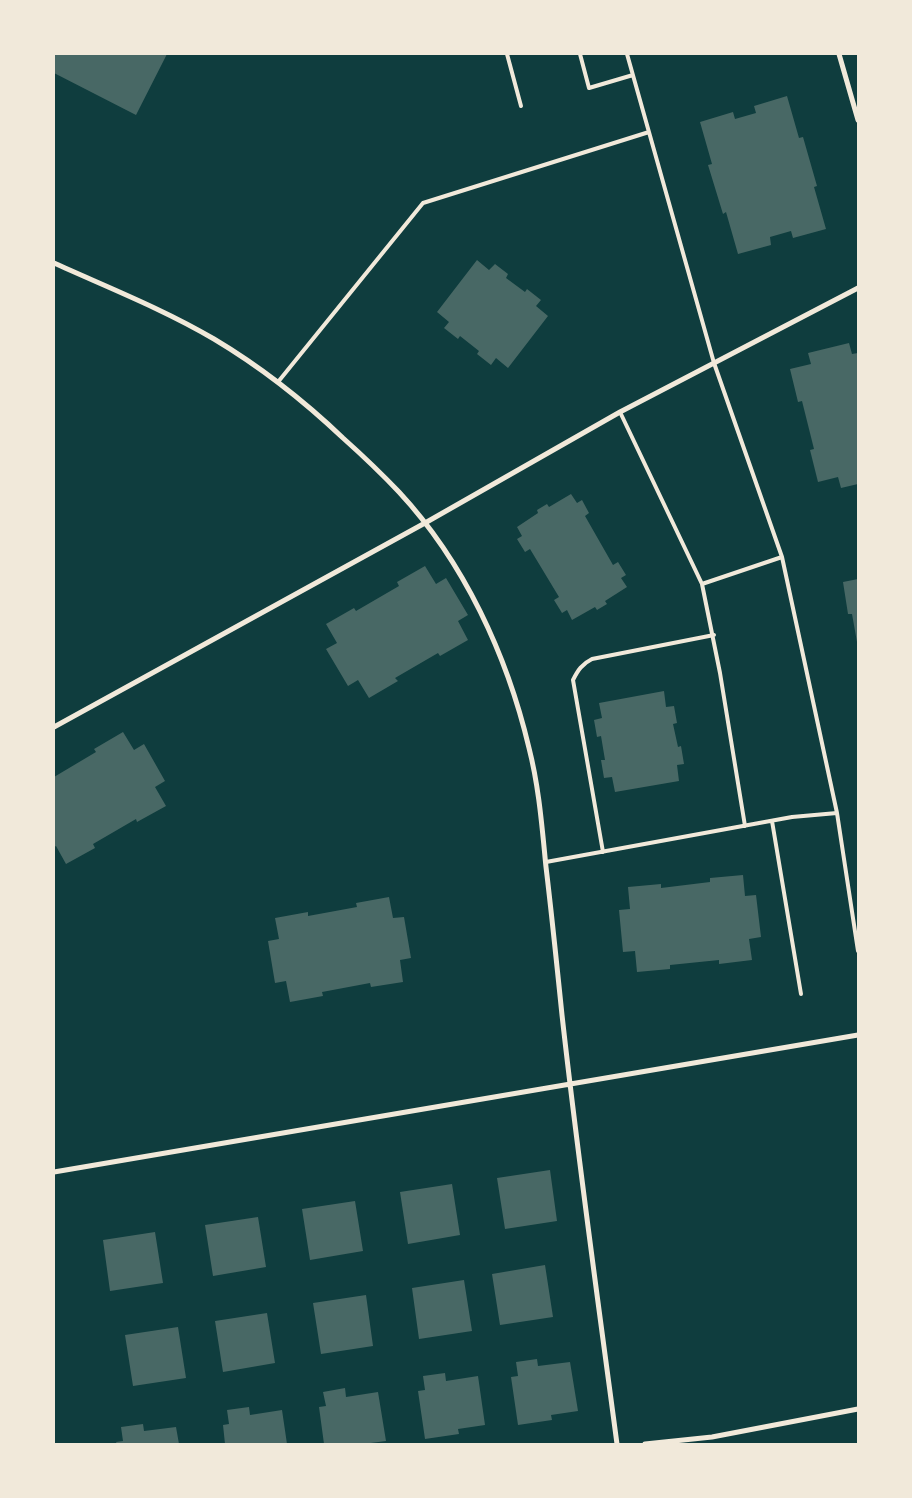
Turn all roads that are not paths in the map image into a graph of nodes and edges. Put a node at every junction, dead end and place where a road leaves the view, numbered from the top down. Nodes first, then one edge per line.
1 (506, 54) edge
2 (580, 54) edge
3 (627, 54) edge
4 (839, 54) edge
5 (633, 75) junction
6 (521, 106) dead end
7 (858, 120) edge
8 (649, 132) junction
9 (54, 263) edge
10 (858, 288) edge
11 (714, 363) junction
12 (278, 382) junction
13 (620, 412) junction
14 (425, 523) junction
15 (782, 557) junction
16 (702, 584) junction
17 (714, 635) junction
18 (54, 727) edge
19 (837, 812) junction
20 (772, 821) junction
21 (745, 826) junction
22 (603, 852) junction
23 (546, 862) junction
24 (858, 951) edge
25 (801, 994) dead end
26 (858, 1036) edge
27 (570, 1084) junction
28 (54, 1172) edge
29 (858, 1409) edge
30 (617, 1444) edge
31 (645, 1444) edge

1 - 6 lane
2 - 5 lane
3 - 5 lane
4 - 7 street
5 - 8 lane
8 - 11 lane
8 - 12 lane
9 - 12 street
10 - 11 street
11 - 13 street
11 - 15 lane
12 - 14 street
13 - 14 street
13 - 16 lane
14 - 18 street
14 - 23 street
15 - 16 lane
15 - 19 lane
16 - 17 lane
17 - 21 lane
17 - 22 lane
19 - 20 lane
19 - 24 lane
20 - 21 lane
20 - 25 lane
21 - 22 lane
22 - 23 lane
23 - 27 street
26 - 27 street
27 - 28 street
27 - 30 street
29 - 31 street

